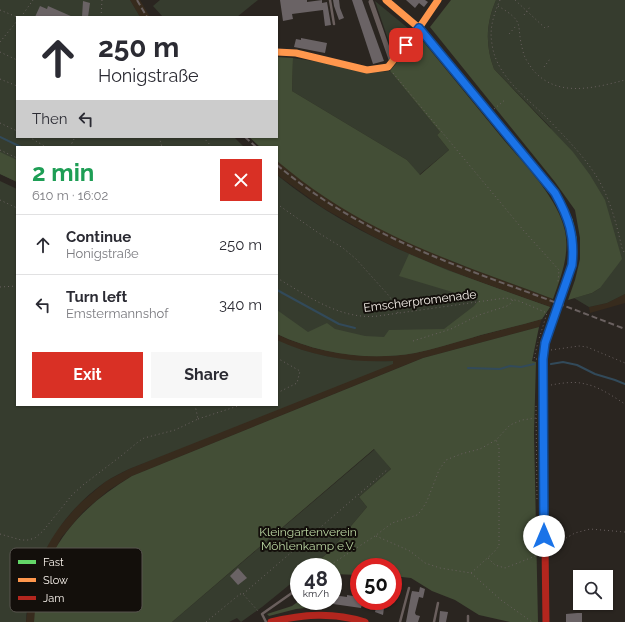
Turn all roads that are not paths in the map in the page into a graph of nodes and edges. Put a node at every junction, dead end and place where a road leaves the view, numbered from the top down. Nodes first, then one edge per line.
1 (330, 0) edge
2 (386, 0) edge
3 (438, 0) edge
4 (371, 2) dead end
5 (334, 24) dead end
6 (419, 28) junction
7 (278, 52) edge
8 (392, 62) junction
9 (409, 588) dead end
10 (290, 594) edge
11 (438, 602) dead end
12 (468, 616) dead end
13 (266, 622) edge
14 (271, 622) edge
15 (365, 622) edge
16 (400, 622) edge
17 (434, 622) edge
18 (468, 622) edge
19 (546, 622) edge

1 - 5 lane
2 - 6 main road
3 - 6 main road
4 - 8 street
6 - 8 main road
6 - 19 main road
7 - 8 main road
9 - 16 lane
10 - 13 lane
11 - 17 lane
12 - 18 lane
14 - 15 main road

